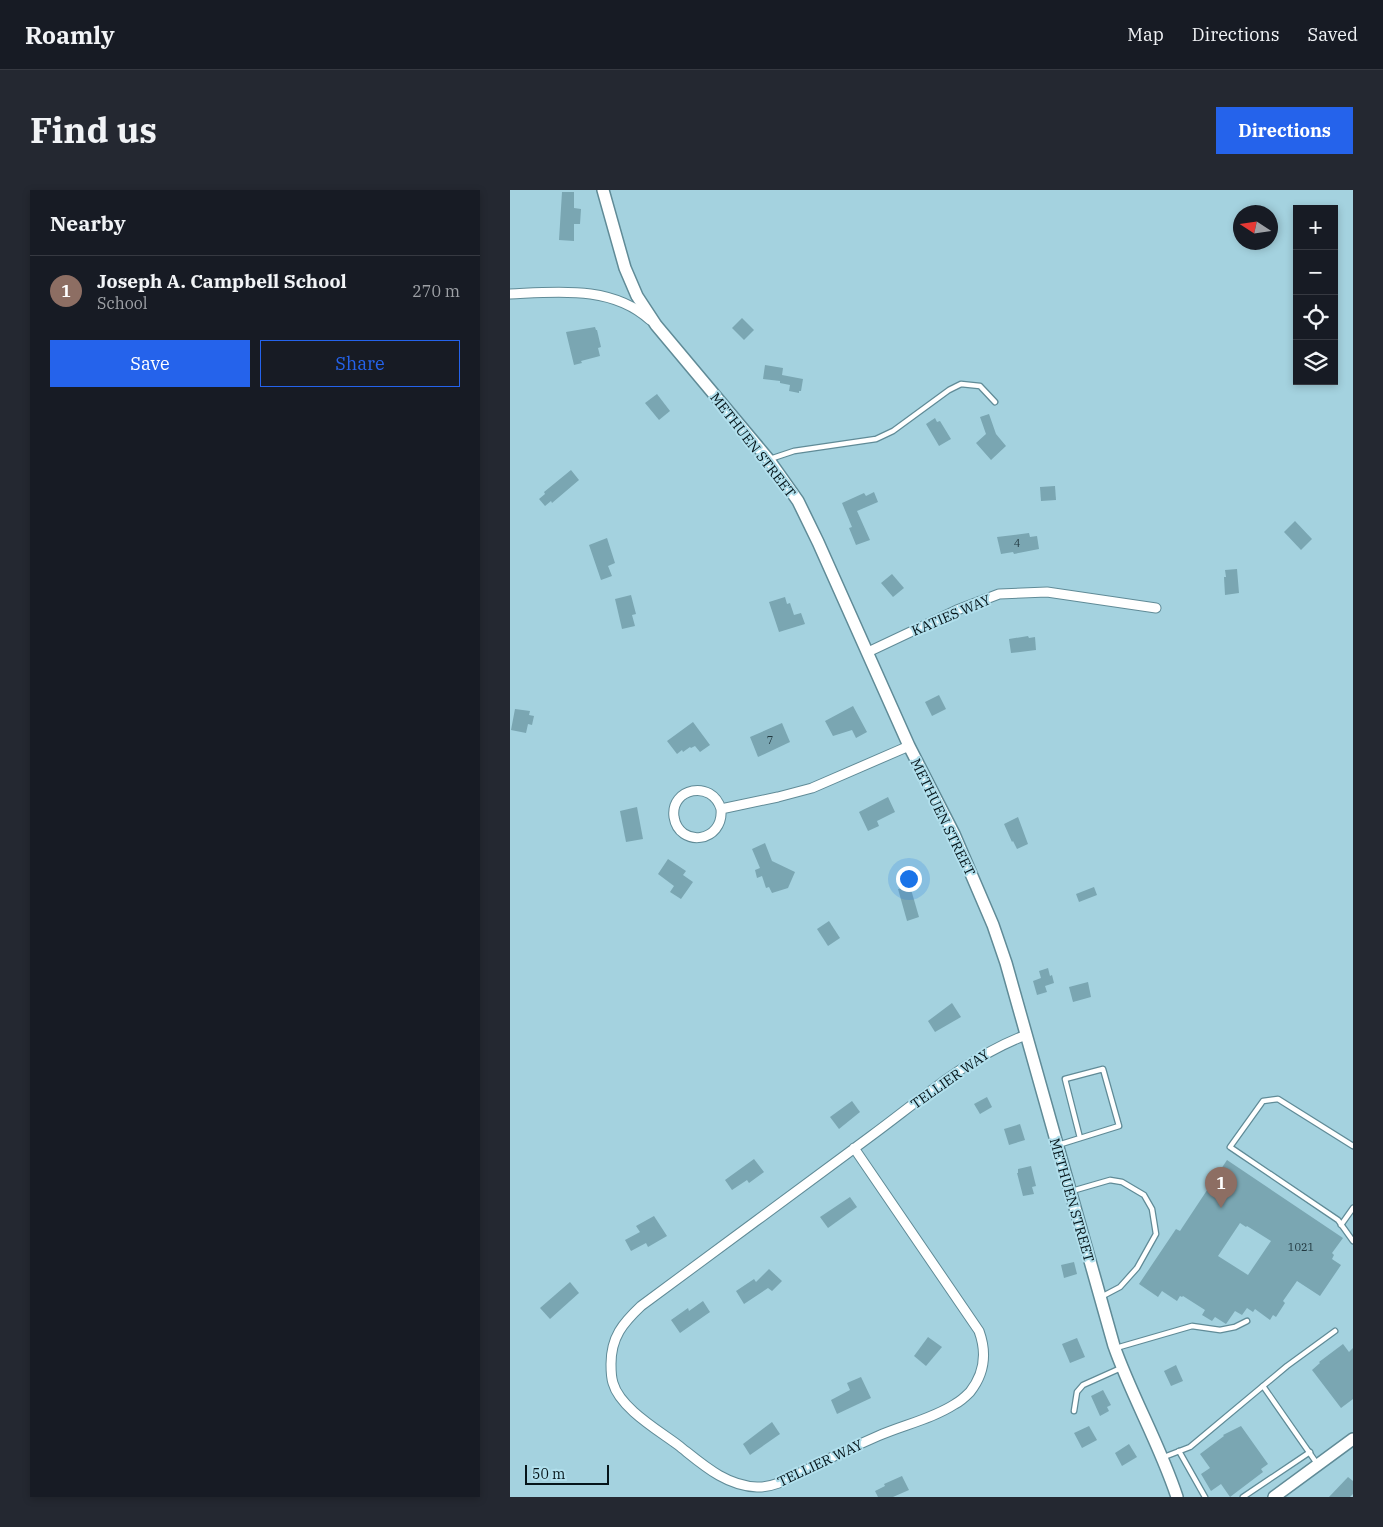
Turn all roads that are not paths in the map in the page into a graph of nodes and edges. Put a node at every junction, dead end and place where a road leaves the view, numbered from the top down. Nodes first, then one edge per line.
1 (603, 190) edge
2 (510, 294) edge
3 (659, 328) junction
4 (995, 402) dead end
5 (769, 460) junction
6 (1156, 608) dead end
7 (868, 652) junction
8 (909, 746) junction
9 (721, 809) junction
10 (1026, 1035) junction
11 (1080, 1138) junction
12 (1057, 1145) junction
13 (1353, 1146) edge
14 (854, 1148) junction
15 (1070, 1192) junction
16 (1353, 1208) edge
17 (1341, 1225) junction
18 (1353, 1241) edge
19 (1100, 1298) junction
20 (1247, 1321) dead end
21 (1335, 1331) dead end
22 (1115, 1348) junction
23 (1122, 1368) junction
24 (1263, 1386) junction
25 (1074, 1412) dead end
26 (1353, 1439) edge
27 (1179, 1451) junction
28 (1310, 1452) junction
29 (1162, 1458) junction
30 (1318, 1465) junction
31 (1177, 1497) edge
32 (1205, 1497) edge
33 (1243, 1497) edge
34 (1274, 1497) edge

1 - 3 street, METHUEN STREET
2 - 3 street
3 - 5 street, METHUEN STREET
4 - 5 lane
5 - 7 street, METHUEN STREET
6 - 7 street, KATIES WAY
7 - 8 street, METHUEN STREET
8 - 9 street
8 - 10 street, METHUEN STREET
9 - 9 street
10 - 12 street, METHUEN STREET
10 - 14 street, TELLIER WAY
11 - 11 lane
11 - 12 lane
12 - 15 street, METHUEN STREET
13 - 17 lane
14 - 14 street, TELLIER WAY
15 - 19 street, METHUEN STREET
15 - 19 lane
16 - 17 lane
17 - 18 lane
19 - 22 street, METHUEN STREET
20 - 22 lane
21 - 24 lane
22 - 23 street, METHUEN STREET
23 - 25 lane
23 - 29 street, METHUEN STREET
24 - 27 lane
24 - 28 lane
26 - 30 street
27 - 29 lane
27 - 32 lane
28 - 30 lane
28 - 33 lane
29 - 31 street, METHUEN STREET
30 - 34 street

